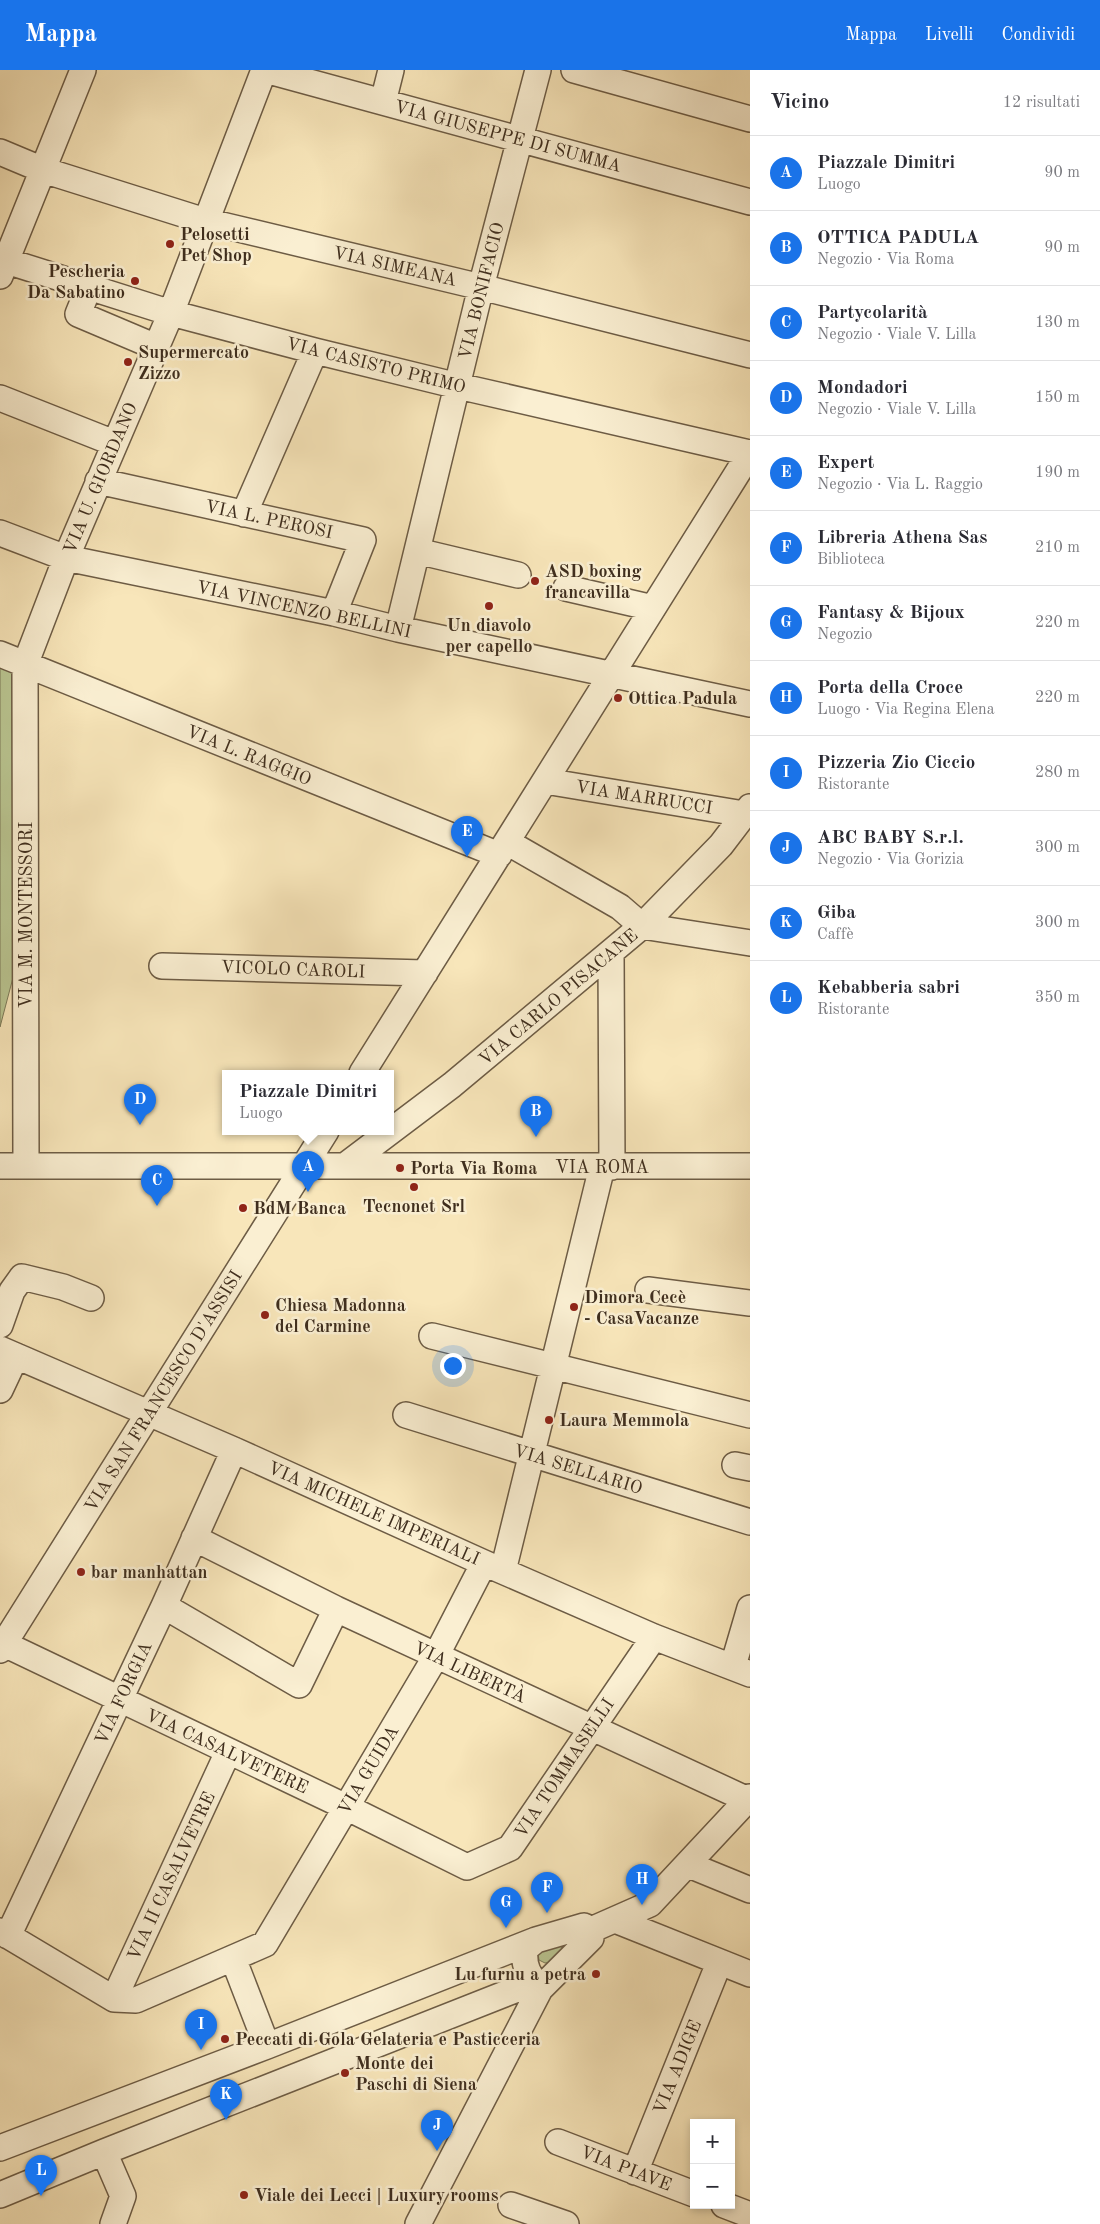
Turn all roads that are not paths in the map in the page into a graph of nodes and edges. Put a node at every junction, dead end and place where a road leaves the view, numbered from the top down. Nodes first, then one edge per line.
1 (83, 70) edge
2 (265, 70) edge
3 (391, 70) edge
4 (538, 70) edge
5 (574, 70) edge
6 (383, 102) junction
7 (750, 119) edge
8 (520, 139) junction
9 (0, 152) edge
10 (43, 170) junction
11 (750, 202) edge
12 (206, 221) junction
13 (2, 265) edge
14 (481, 286) junction
15 (89, 287) junction
16 (171, 313) junction
17 (156, 347) junction
18 (315, 351) junction
19 (750, 355) edge
20 (458, 386) junction
21 (0, 398) edge
22 (114, 443) junction
23 (750, 453) edge
24 (98, 481) junction
25 (244, 514) junction
26 (0, 534) edge
27 (417, 552) junction
28 (66, 558) junction
29 (518, 575) dead end
30 (566, 588) dead end
31 (653, 608) junction
32 (334, 613) junction
33 (398, 629) junction
34 (0, 654) edge
35 (25, 665) junction
36 (612, 674) junction
37 (750, 704) edge
38 (545, 781) junction
39 (747, 811) edge
40 (503, 848) junction
41 (642, 926) junction
42 (750, 943) edge
43 (611, 953) junction
44 (162, 966) dead end
45 (425, 973) junction
46 (364, 1070) edge
47 (394, 1129) edge
48 (324, 1135) edge
49 (386, 1135) edge
50 (346, 1165) junction
51 (0, 1166) edge
52 (26, 1166) junction
53 (750, 1166) edge
54 (304, 1167) junction
55 (607, 1167) junction
56 (648, 1290) dead end
57 (91, 1298) dead end
58 (750, 1303) edge
59 (0, 1325) edge
60 (432, 1336) dead end
61 (8, 1352) edge
62 (553, 1366) junction
63 (0, 1390) edge
64 (150, 1414) junction
65 (406, 1415) dead end
66 (750, 1415) edge
67 (234, 1450) junction
68 (532, 1455) junction
69 (750, 1522) edge
70 (194, 1538) junction
71 (494, 1567) junction
72 (164, 1606) junction
73 (750, 1608) edge
74 (336, 1609) junction
75 (654, 1637) junction
76 (1, 1646) edge
77 (436, 1656) junction
78 (741, 1670) edge
79 (120, 1700) junction
80 (591, 1728) junction
81 (228, 1752) junction
82 (346, 1807) junction
83 (746, 1807) edge
84 (689, 1865) junction
85 (750, 1890) edge
86 (615, 1920) junction
87 (592, 1930) junction
88 (4, 1933) edge
89 (536, 1940) junction
90 (233, 1958) junction
91 (719, 1963) junction
92 (750, 1974) edge
93 (537, 1986) junction
94 (114, 1999) junction
95 (267, 2046) junction
96 (558, 2142) dead end
97 (0, 2148) edge
98 (104, 2152) junction
99 (635, 2172) junction
100 (690, 2193) edge
101 (0, 2195) edge
102 (511, 2205) dead end
103 (734, 2209) edge
104 (750, 2215) edge
105 (750, 2219) edge
106 (113, 2224) edge
107 (418, 2224) edge
108 (566, 2224) edge
109 (748, 2224) edge

1 - 10 street
2 - 6 street, VIA GIUSEPPE DI SUMMA
2 - 12 street, VIA U. GIORDANO
3 - 6 street
4 - 8 street, VIA BONIFACIO
5 - 7 street
6 - 8 street, VIA GIUSEPPE DI SUMMA
8 - 11 street, VIA GIUSEPPE DI SUMMA
8 - 14 street, VIA BONIFACIO
9 - 10 street, VIA SIMEANA
10 - 12 street, VIA SIMEANA
10 - 13 street
12 - 14 street, VIA SIMEANA
12 - 16 street, VIA U. GIORDANO
13 - 15 street, VIA CASISTO PRIMO
14 - 19 street, VIA SIMEANA
14 - 20 street, VIA BONIFACIO
15 - 16 street, VIA CASISTO PRIMO
15 - 17 street
16 - 17 street, VIA U. GIORDANO
16 - 18 street, VIA CASISTO PRIMO
17 - 22 street, VIA U. GIORDANO
18 - 20 street, VIA CASISTO PRIMO
18 - 25 street
20 - 23 street, VIA CASISTO PRIMO
20 - 27 street, VIA BONIFACIO
21 - 22 street
22 - 24 street, VIA U. GIORDANO
23 - 31 street
24 - 25 street, VIA L. PEROSI
24 - 28 street, VIA U. GIORDANO
25 - 32 street, VIA L. PEROSI
26 - 28 street, VIA VINCENZO BELLINI
27 - 29 street
27 - 33 street, VIA BONIFACIO
28 - 32 street, VIA VINCENZO BELLINI
28 - 35 street, VIA U. GIORDANO
30 - 31 street
31 - 36 street
32 - 33 street, VIA VINCENZO BELLINI
33 - 36 street, VIA VINCENZO BELLINI
34 - 35 street, VIA L. RAGGIO
35 - 40 street, VIA L. RAGGIO
35 - 52 street, VIA M. MONTESSORI
36 - 37 street, VIA VINCENZO BELLINI
36 - 38 street
38 - 39 street, VIA MARRUCCI
38 - 40 street
39 - 41 street, VIA CARLO PISACANE
40 - 41 street, VIA L. RAGGIO
40 - 45 street
41 - 42 street
41 - 43 street, VIA CARLO PISACANE
43 - 47 street, VIA CARLO PISACANE
43 - 55 street, VIA GUIDA
44 - 45 street, VICOLO CAROLI
45 - 46 street
48 - 54 street, VIA SAN FRANCESCO D'ASSISI
49 - 50 street, VIA CARLO PISACANE
50 - 54 street, VIA ROMA
50 - 55 street, VIA ROMA
51 - 52 street, VIA ROMA
52 - 54 street, VIA ROMA
53 - 55 street, VIA ROMA
54 - 64 street, VIA SAN FRANCESCO D'ASSISI
55 - 62 street, VIA GUIDA
56 - 58 street
57 - 59 street
60 - 62 street
61 - 63 street
61 - 64 street, VIA MICHELE IMPERIALI
62 - 66 street
62 - 68 street, VIA GUIDA
64 - 67 street, VIA MICHELE IMPERIALI
64 - 76 street, VIA SAN FRANCESCO D'ASSISI
65 - 68 street, VIA SELLARIO
67 - 70 street, VIA FORGIA
67 - 71 street, VIA MICHELE IMPERIALI
68 - 69 street, VIA SELLARIO
68 - 71 street, VIA GUIDA
70 - 72 street, VIA FORGIA
70 - 74 street, VIA LIBERTÀ
71 - 75 street, VIA MICHELE IMPERIALI
71 - 77 street, VIA GUIDA
72 - 74 street
72 - 79 street, VIA FORGIA
73 - 78 street
74 - 77 street, VIA LIBERTÀ
75 - 78 street, VIA MICHELE IMPERIALI
75 - 80 street, VIA TOMMASELLI
76 - 79 street, VIA CASALVETERE
77 - 80 street, VIA LIBERTÀ
77 - 82 street, VIA GUIDA
79 - 81 street, VIA CASALVETERE
79 - 88 street, VIA FORGIA
80 - 82 street, VIA TOMMASELLI
80 - 83 street, VIA LIBERTÀ
81 - 82 street, VIA CASALVETERE
81 - 94 street, VIA II CASALVETRE
82 - 90 street, VIA GUIDA
83 - 84 street
84 - 85 street
84 - 86 street
86 - 87 street
86 - 91 street
87 - 89 street
87 - 93 street
88 - 94 street
89 - 93 street
89 - 95 street
90 - 94 street, VIA GUIDA
90 - 95 street
91 - 92 street
91 - 99 street, VIA ADIGE
93 - 98 street
93 - 107 street
95 - 97 street
96 - 99 street, VIA PIAVE
98 - 101 street
98 - 106 street
99 - 100 street, VIA PIAVE
102 - 108 street
103 - 104 street
105 - 109 street

